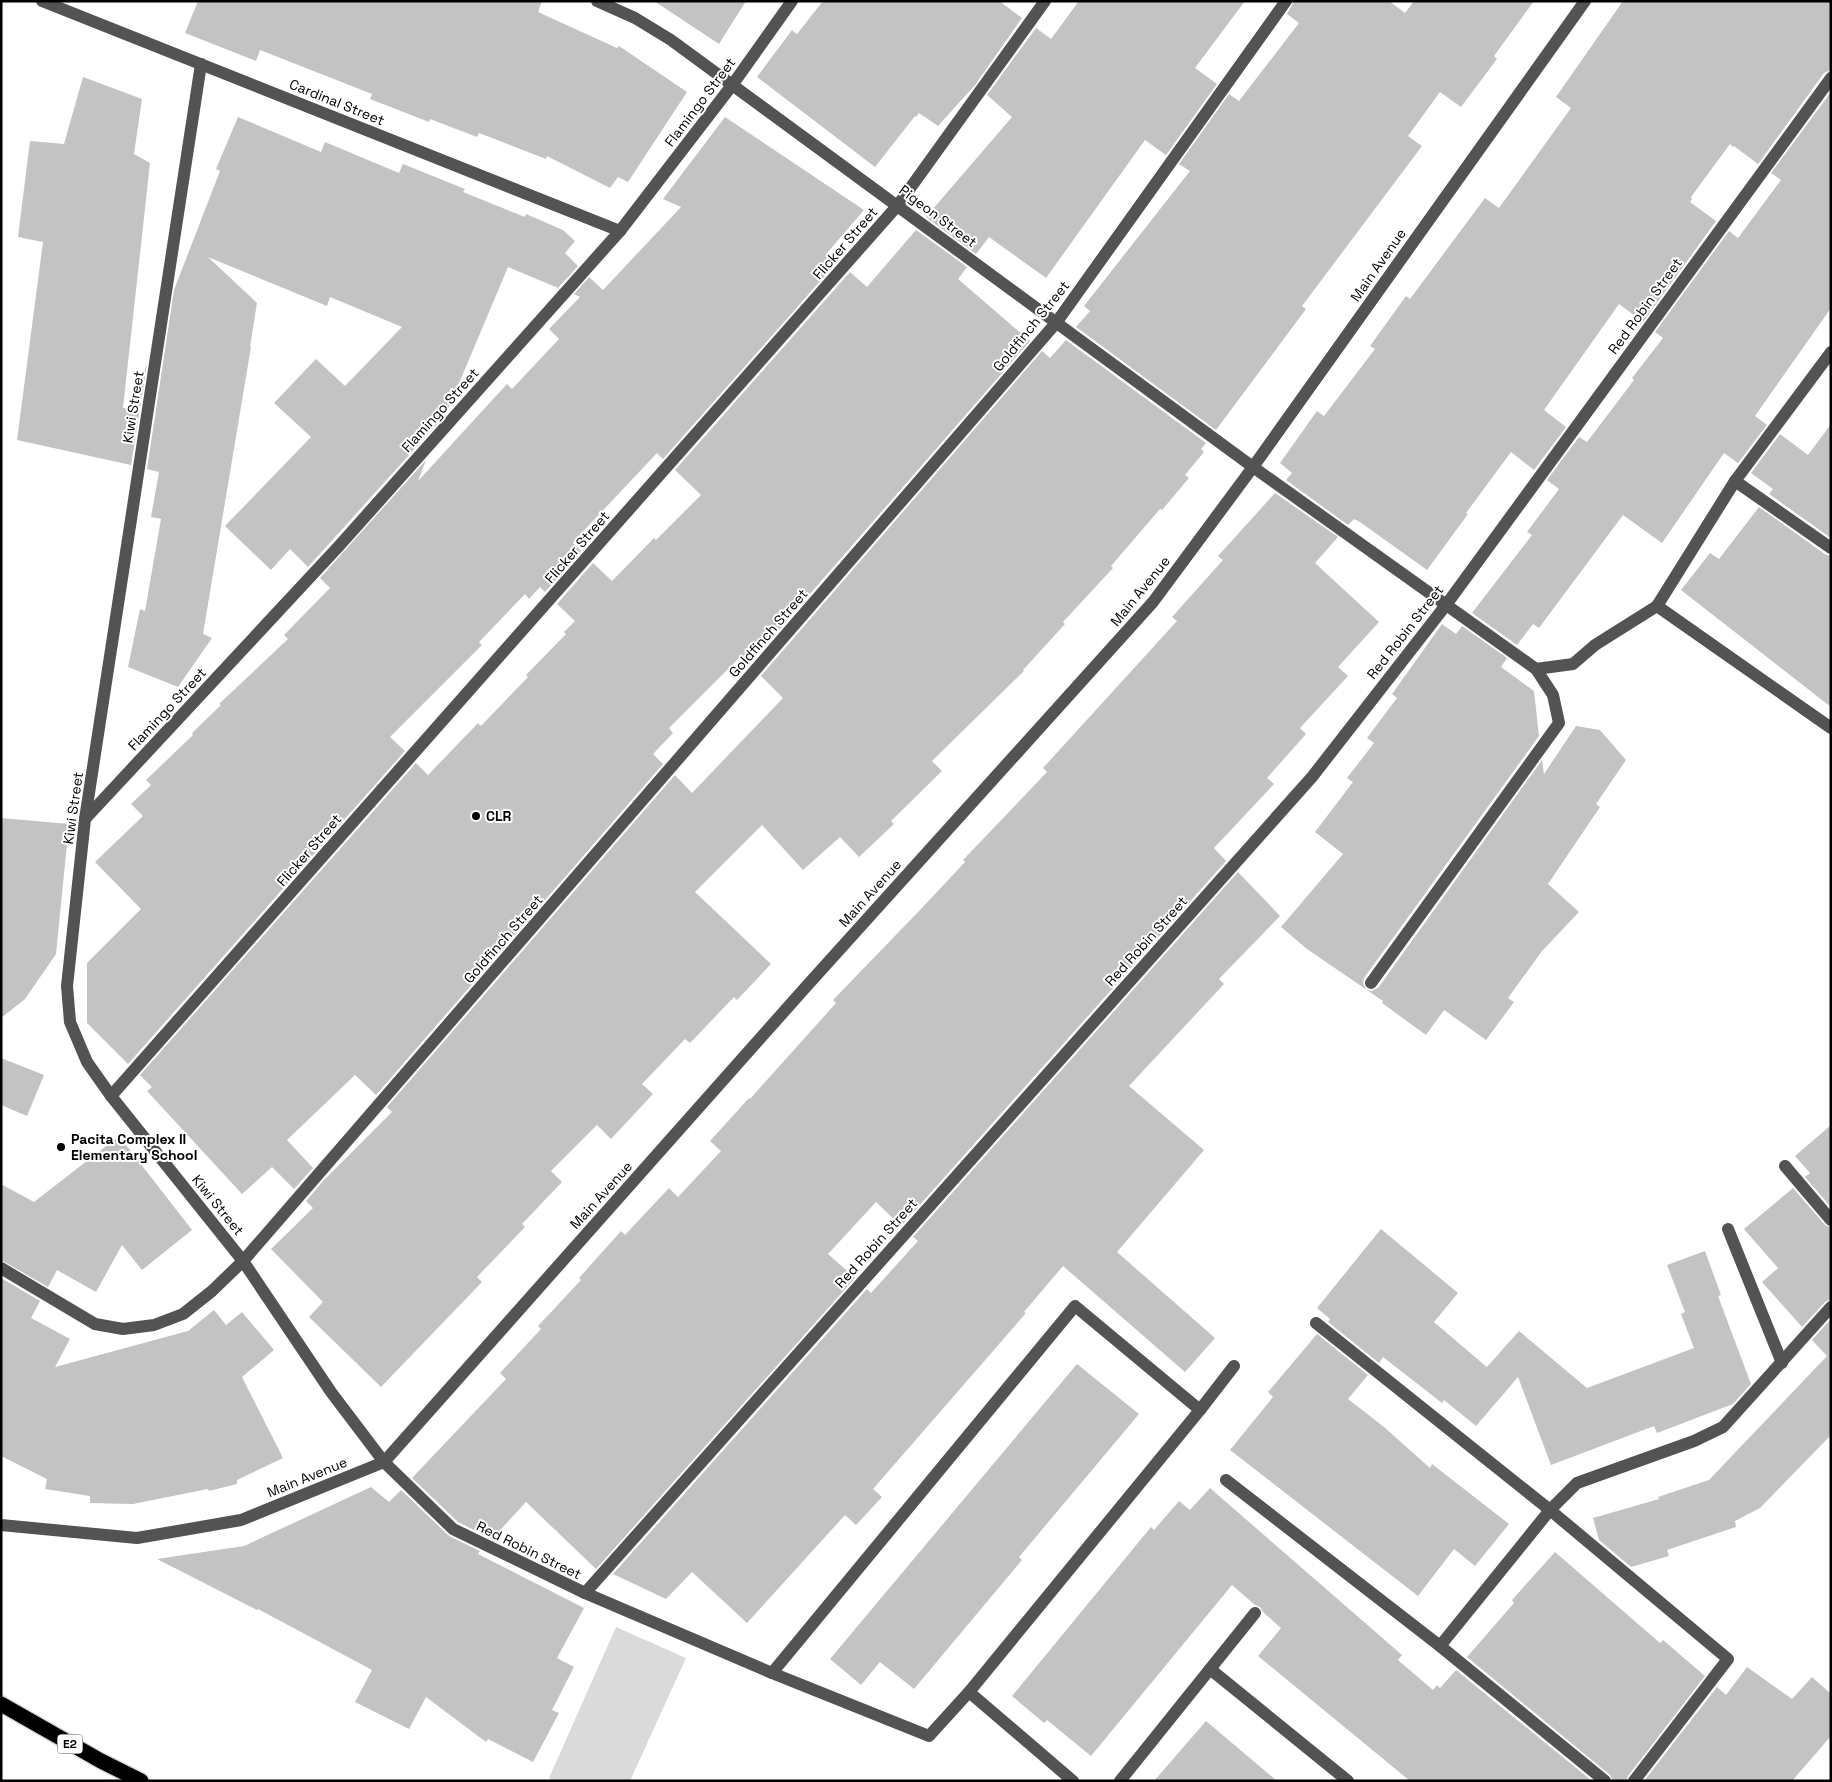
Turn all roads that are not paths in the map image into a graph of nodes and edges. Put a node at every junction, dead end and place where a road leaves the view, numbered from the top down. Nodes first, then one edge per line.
1 (42, 1) edge
2 (597, 1) edge
3 (792, 1) edge
4 (1045, 1) edge
5 (1286, 1) edge
6 (1585, 1) edge
7 (201, 64) junction
8 (1831, 78) edge
9 (733, 84) junction
10 (898, 205) junction
11 (620, 231) junction
12 (1056, 323) junction
13 (1831, 352) edge
14 (1827, 366) edge
15 (1253, 467) junction
16 (1735, 481) junction
17 (1831, 548) edge
18 (1446, 605) junction
19 (1656, 606) junction
20 (1536, 669) junction
21 (1831, 728) edge
22 (85, 819) junction
23 (1371, 983) dead end
24 (111, 1096) junction
25 (1785, 1166) dead end
26 (1831, 1220) edge
27 (1728, 1228) dead end
28 (243, 1261) junction
29 (1, 1268) edge
30 (1831, 1307) edge
31 (1316, 1323) dead end
32 (1782, 1363) junction
33 (1234, 1366) dead end
34 (1200, 1410) junction
35 (384, 1462) junction
36 (1226, 1480) dead end
37 (1550, 1510) junction
38 (1, 1525) edge
39 (585, 1593) junction
40 (1255, 1613) dead end
41 (1440, 1646) junction
42 (1210, 1669) junction
43 (772, 1673) junction
44 (969, 1692) junction
45 (1, 1704) edge
46 (141, 1781) edge
47 (1073, 1781) edge
48 (1120, 1781) edge
49 (1348, 1781) edge
50 (1605, 1781) edge
51 (1634, 1781) edge

1 - 7 street, Cardinal Street
2 - 9 street, Pigeon Street
3 - 9 street, Flamingo Street
4 - 10 street, Flicker Street
5 - 12 street, Goldfinch Street
6 - 15 street, Main Avenue
7 - 11 street, Cardinal Street
7 - 22 street, Kiwi Street
8 - 18 street, Red Robin Street
9 - 10 street, Pigeon Street
9 - 11 street, Flamingo Street
10 - 12 street, Pigeon Street
10 - 24 street, Flicker Street
11 - 22 street, Flamingo Street
12 - 15 street, Pigeon Street
12 - 28 street, Goldfinch Street
13 - 14 street
14 - 16 street
15 - 18 street, Pigeon Street
15 - 35 street, Main Avenue
16 - 17 street
16 - 19 street
18 - 20 street, Pigeon Street
18 - 39 street, Red Robin Street
19 - 20 street
19 - 21 street
20 - 23 street
22 - 24 street, Kiwi Street
24 - 28 street, Kiwi Street
25 - 26 street
27 - 32 street
28 - 29 street, Goldfinch Street
28 - 35 street, Kiwi Street
30 - 32 street
31 - 37 street
32 - 37 street
33 - 34 street
34 - 43 street
34 - 44 street
35 - 38 street, Main Avenue
35 - 39 street, Red Robin Street
36 - 41 street
37 - 41 street
37 - 51 street
39 - 43 street
40 - 42 street
41 - 50 street
42 - 48 street
42 - 49 street
43 - 44 street
44 - 47 street
45 - 46 highway, E2

